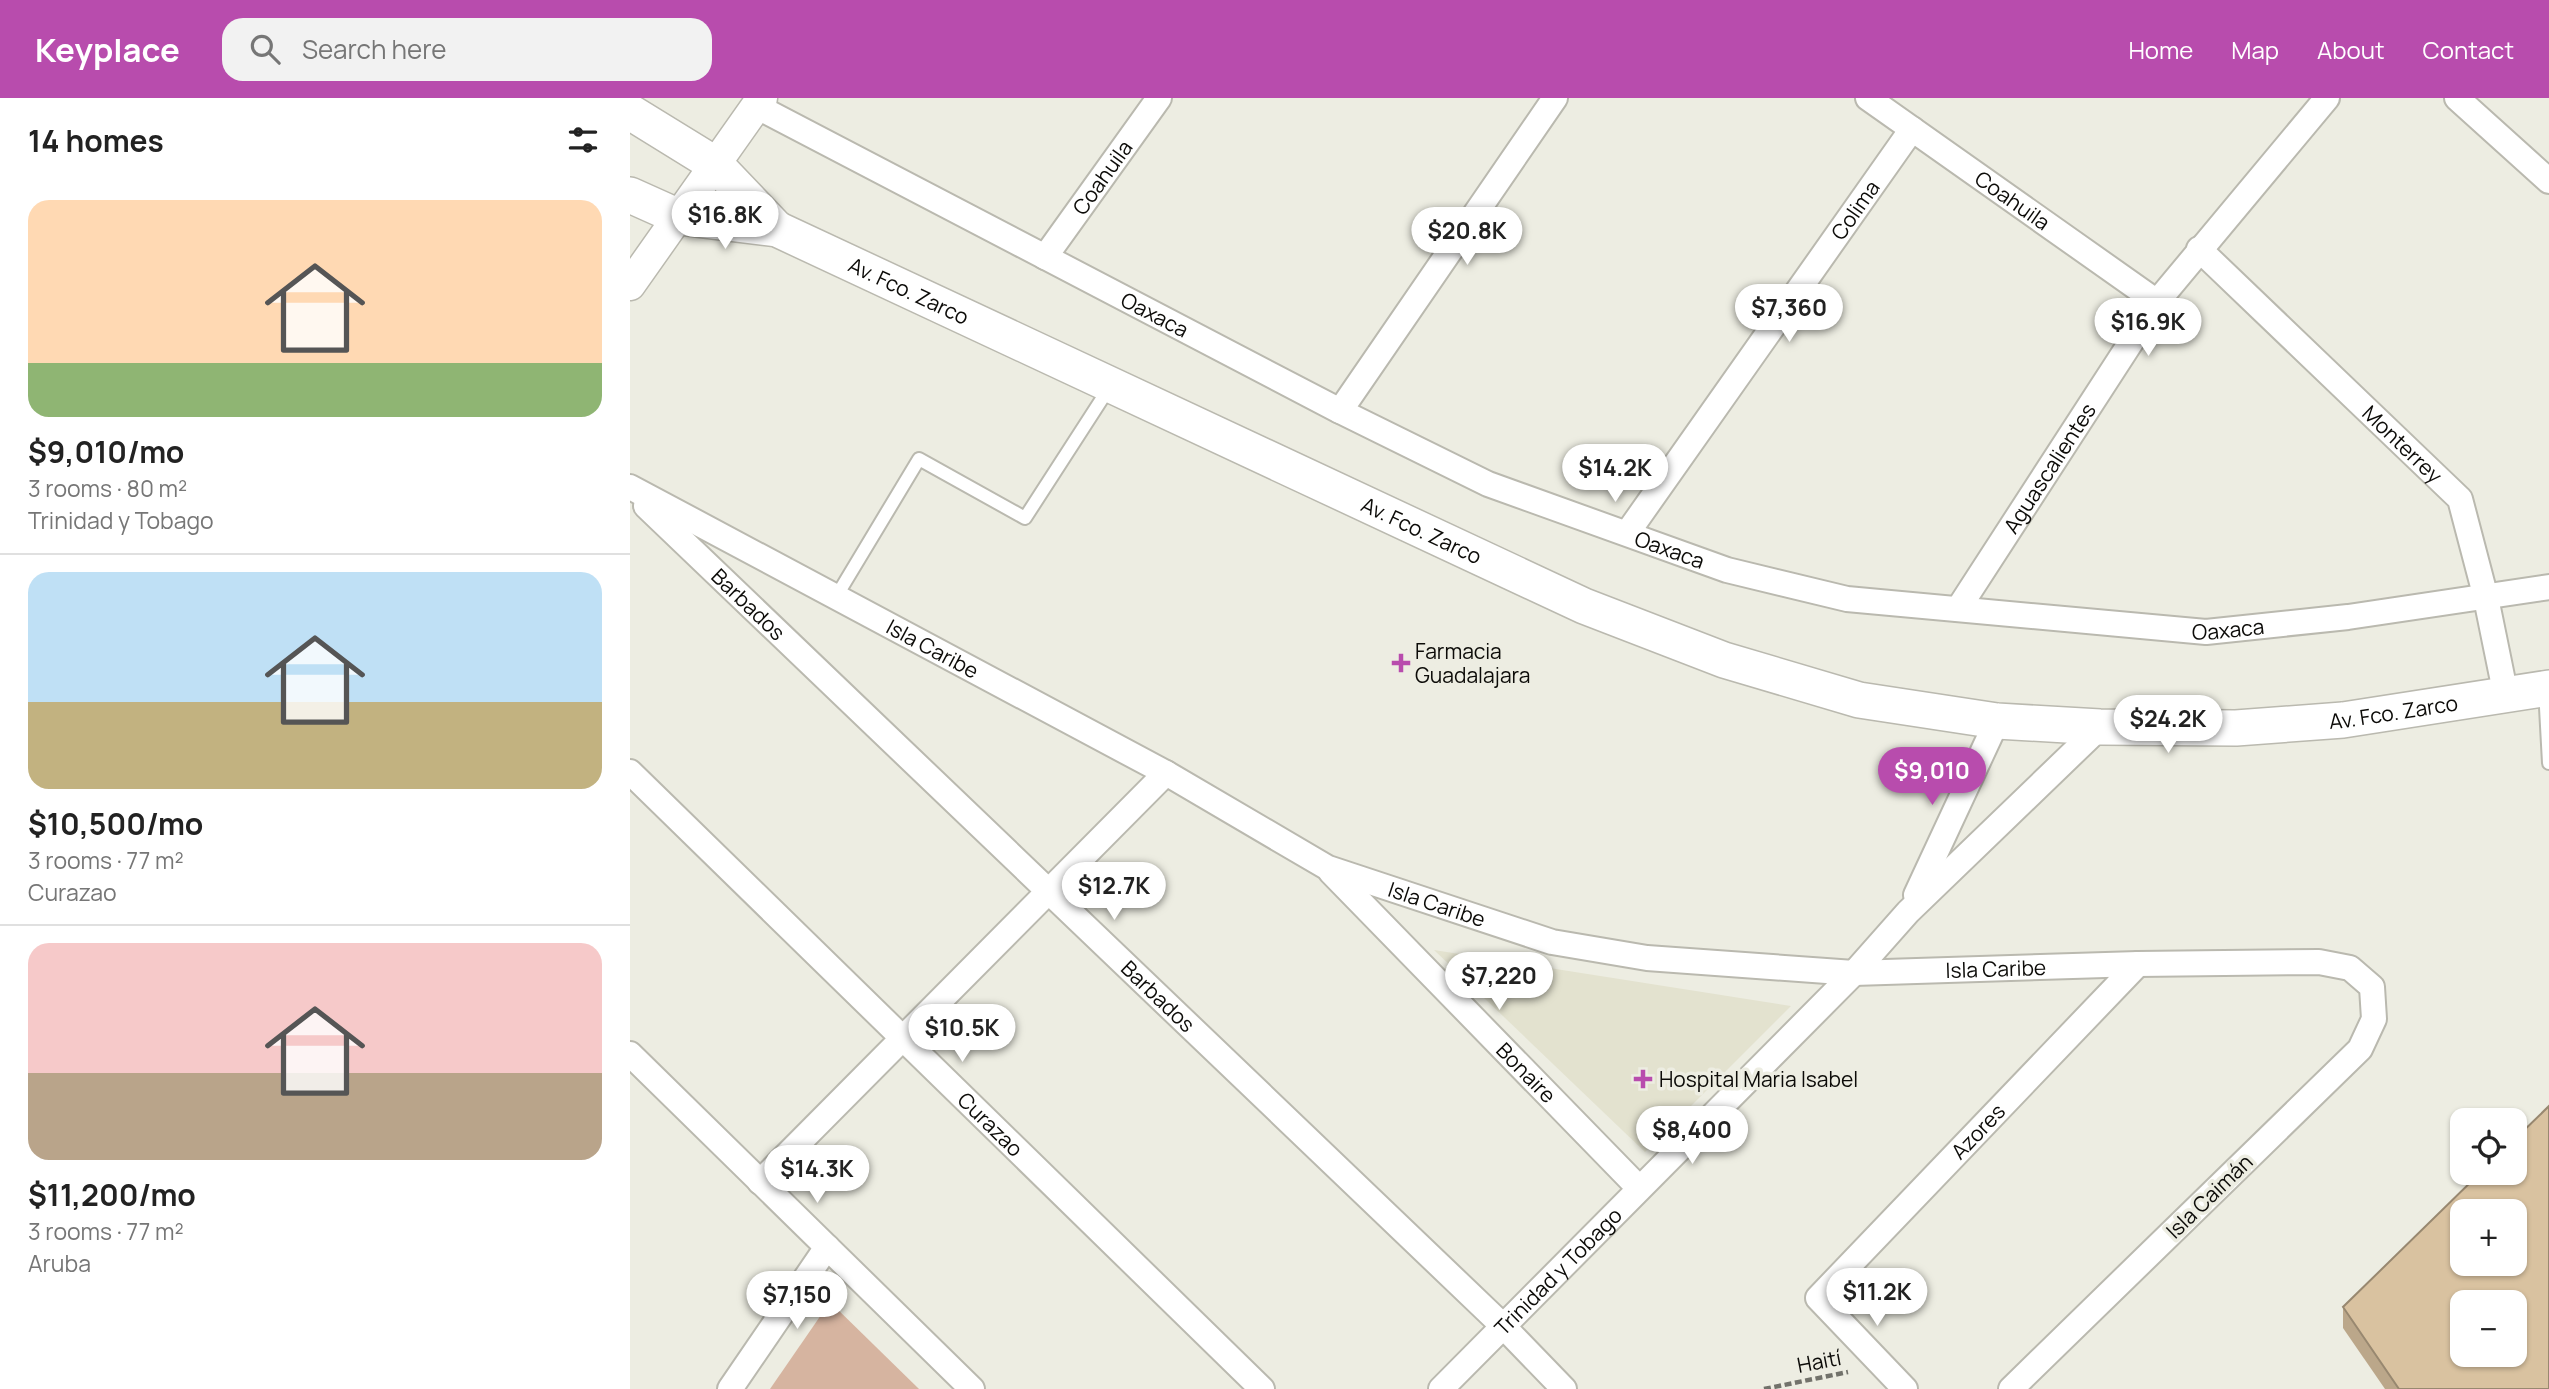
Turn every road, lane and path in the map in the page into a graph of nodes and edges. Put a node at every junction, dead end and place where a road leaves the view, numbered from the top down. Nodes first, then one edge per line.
1 (1158, 98) edge
2 (1555, 98) edge
3 (1868, 98) edge
4 (2327, 98) edge
5 (2458, 98) edge
6 (759, 102) edge
7 (630, 112) edge
8 (1912, 129) junction
9 (716, 165) junction
10 (2549, 181) edge
11 (630, 195) edge
12 (679, 217) junction
13 (777, 229) junction
14 (2199, 249) junction
15 (1045, 257) junction
16 (630, 285) edge
17 (2157, 302) junction
18 (1111, 385) junction
19 (1340, 411) junction
20 (630, 489) edge
21 (1628, 532) junction
22 (2549, 587) edge
23 (836, 597) junction
24 (2486, 598) junction
25 (1958, 609) junction
26 (2547, 688) edge
27 (2506, 696) junction
28 (1997, 721) junction
29 (2100, 727) junction
30 (2549, 763) edge
31 (630, 772) edge
32 (1166, 773) junction
33 (1328, 868) junction
34 (1048, 891) junction
35 (1908, 912) junction
36 (2138, 964) junction
37 (1854, 973) junction
38 (2372, 987) joint
39 (902, 1038) junction
40 (630, 1054) edge
41 (760, 1182) junction
42 (1638, 1187) junction
43 (827, 1247) junction
44 (1503, 1326) junction
45 (1880, 1366) junction
46 (730, 1389) edge
47 (972, 1389) edge
48 (1262, 1389) edge
49 (1441, 1389) edge
50 (1564, 1389) edge
51 (1764, 1389) edge
52 (1905, 1389) edge
53 (2011, 1389) edge

1 - 15 street, Coahuila
2 - 19 street
3 - 8 street, Coahuila
4 - 14 street, Aguascalientes
5 - 10 street
6 - 9 street
6 - 15 street, Oaxaca
7 - 9 main road
8 - 17 street, Coahuila
8 - 21 street, Colima
9 - 12 street
9 - 13 main road
11 - 12 main road
12 - 13 main road
12 - 16 street
13 - 18 main road, Av. Fco. Zarco
14 - 17 street, Aguascalientes
14 - 24 street, Monterrey
15 - 19 street, Oaxaca
17 - 25 street, Aguascalientes
18 - 23 lane
18 - 28 main road, Av. Fco. Zarco
19 - 21 street, Oaxaca
20 - 23 street, Isla Caribe
20 - 34 street, Barbados
21 - 25 street, Oaxaca
22 - 24 street, Oaxaca
23 - 32 street, Isla Caribe
24 - 25 street, Oaxaca
24 - 27 street, Monterrey
26 - 27 main road, Av. Fco. Zarco
26 - 30 lane
27 - 29 main road, Av. Fco. Zarco
28 - 29 main road, Av. Fco. Zarco
28 - 35 street, Trinidad y Tobago
29 - 35 street, Trinidad y Tobago
31 - 39 street, Curazao
32 - 33 street, Isla Caribe
32 - 34 street
33 - 37 street, Isla Caribe
33 - 42 street, Bonaire
34 - 39 street
34 - 44 street, Barbados
35 - 37 street, Trinidad y Tobago
36 - 37 street, Isla Caribe
36 - 38 street, Isla Caribe
36 - 45 street, Azores
37 - 42 street, Trinidad y Tobago
38 - 53 street, Isla Caimán
39 - 41 street
39 - 48 street, Curazao
40 - 41 street
41 - 43 street
42 - 44 street, Trinidad y Tobago
43 - 46 street
43 - 47 street
44 - 49 street, Trinidad y Tobago
44 - 50 street, Barbados
45 - 51 path, Haití
45 - 52 street

